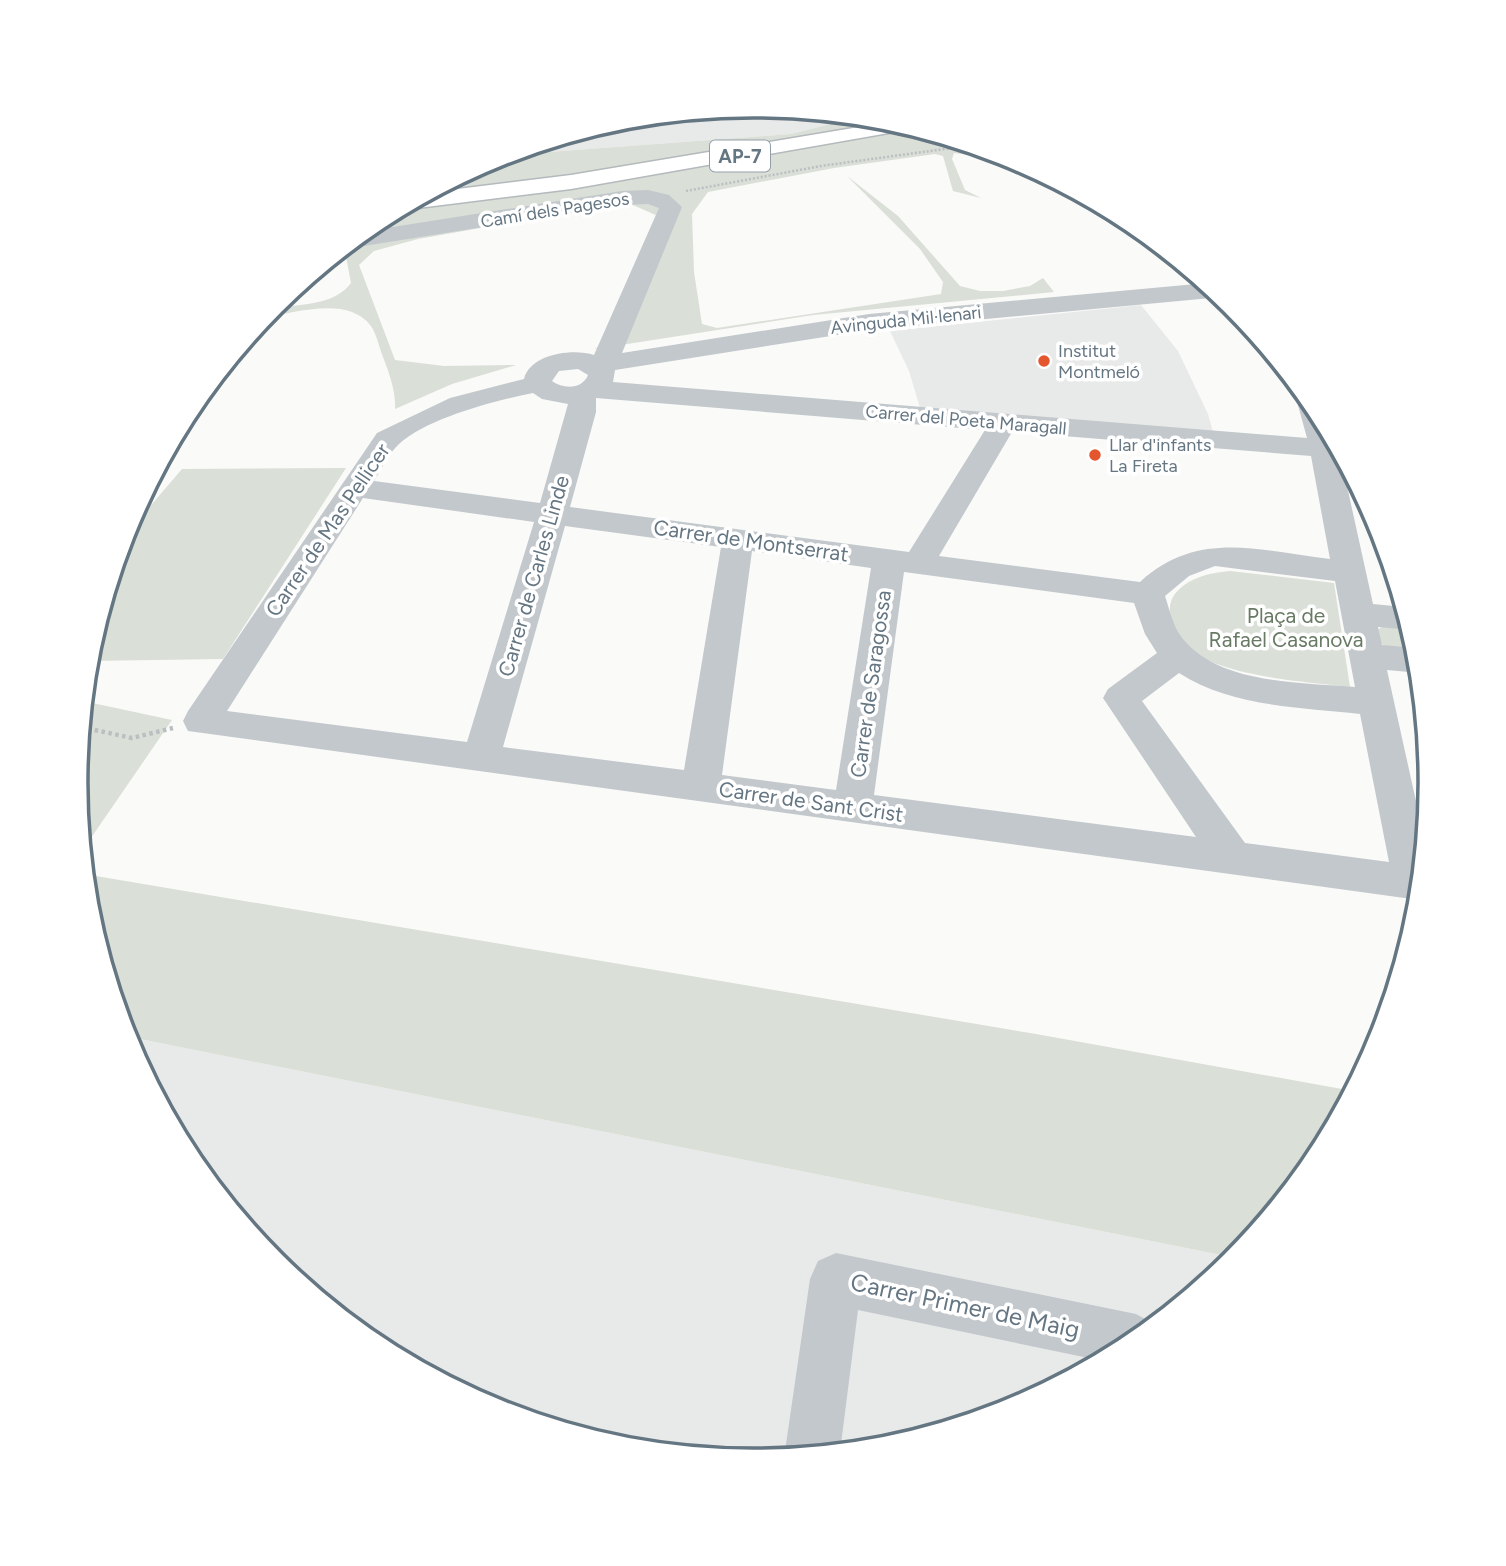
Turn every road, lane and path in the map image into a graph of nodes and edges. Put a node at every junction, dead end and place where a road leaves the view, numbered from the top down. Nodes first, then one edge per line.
1 (867, 127) edge
2 (881, 130) edge
3 (951, 148) edge
4 (571, 182) junction
5 (658, 198) junction
6 (435, 199) edge
7 (372, 238) edge
8 (1201, 291) edge
9 (594, 379) junction
10 (1003, 423) junction
11 (1328, 449) edge
12 (1333, 458) edge
13 (354, 488) junction
14 (552, 515) junction
15 (738, 540) junction
16 (904, 561) junction
17 (1349, 572) junction
18 (1147, 594) junction
19 (1359, 614) junction
20 (1398, 618) edge
21 (1179, 654) junction
22 (1366, 654) junction
23 (1407, 659) edge
24 (1376, 702) junction
25 (201, 721) junction
26 (90, 729) edge
27 (481, 758) junction
28 (701, 788) junction
29 (853, 808) junction
30 (1233, 858) junction
31 (1413, 867) edge
32 (1411, 882) edge
33 (1120, 1338) edge
34 (812, 1446) edge

1 - 4 highway
2 - 4 highway, AP-7
3 - 5 path
4 - 6 highway, AP-7
5 - 7 street, Camí dels Pagesos
5 - 9 street, Camí dels Pagesos
8 - 9 street, Avinguda Mil·lenari
9 - 10 street, Carrer del Poeta Maragall
9 - 13 street, Carrer de Mas Pellicer
9 - 14 street, Carrer de Carles Linde
10 - 11 street, Carrer del Poeta Maragall
10 - 16 street
12 - 17 street
13 - 14 street, Carrer de Montserrat
13 - 25 street, Carrer de Mas Pellicer
14 - 15 street, Carrer de Montserrat
14 - 27 street, Carrer de Carles Linde
15 - 16 street, Carrer de Montserrat
15 - 28 street
16 - 18 street, Carrer de Montserrat
16 - 29 street, Carrer de Saragossa
17 - 18 street
17 - 19 street
18 - 21 street
19 - 20 street
19 - 22 street
21 - 24 street
21 - 30 street
22 - 23 street
22 - 24 street
24 - 31 street
25 - 26 path
25 - 27 street, Carrer de Sant Crist
27 - 28 street, Carrer de Sant Crist
28 - 29 street, Carrer de Sant Crist
29 - 30 street, Carrer de Sant Crist
30 - 32 street, Carrer de Sant Crist
33 - 34 street, Carrer Primer de Maig

